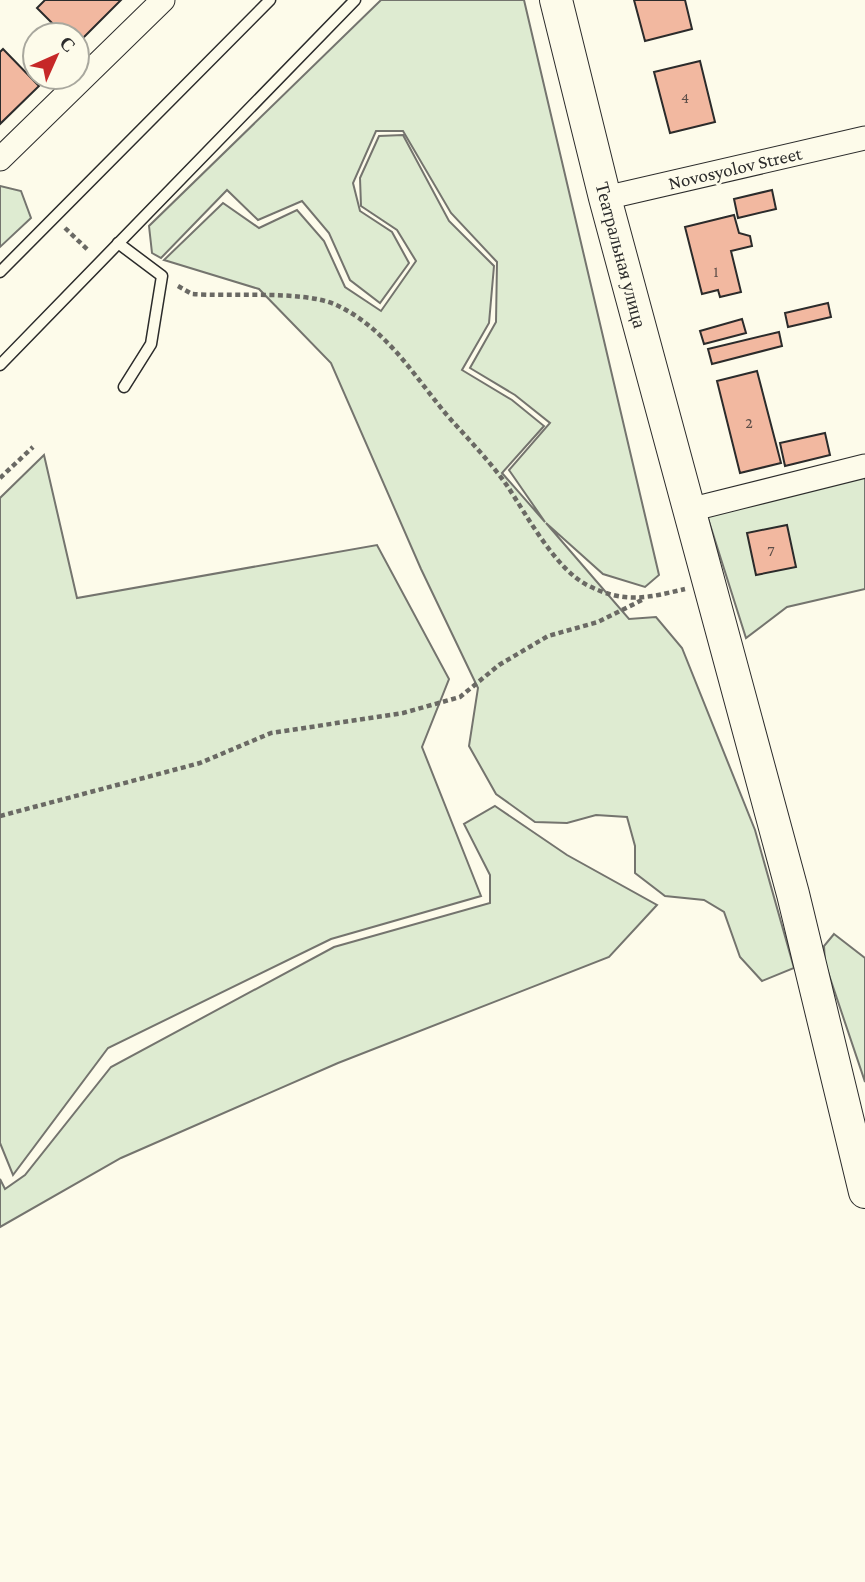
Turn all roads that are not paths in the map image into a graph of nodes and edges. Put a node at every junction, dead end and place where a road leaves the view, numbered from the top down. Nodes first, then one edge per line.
1 (163, 0) edge
2 (270, 0) edge
3 (355, 0) edge
4 (556, 0) edge
5 (865, 138) edge
6 (0, 159) edge
7 (605, 198) junction
8 (118, 243) junction
9 (0, 272) edge
10 (0, 365) edge
11 (124, 387) dead end
12 (865, 466) edge
13 (689, 510) junction
14 (865, 1192) edge

1 - 6 street
2 - 9 lane
3 - 8 lane
4 - 7 main road, Театральная улица
5 - 7 street, Novosyolov Street
7 - 13 main road, Театральная улица
8 - 10 lane
8 - 11 lane
12 - 13 street
13 - 14 main road, Театральная улица

